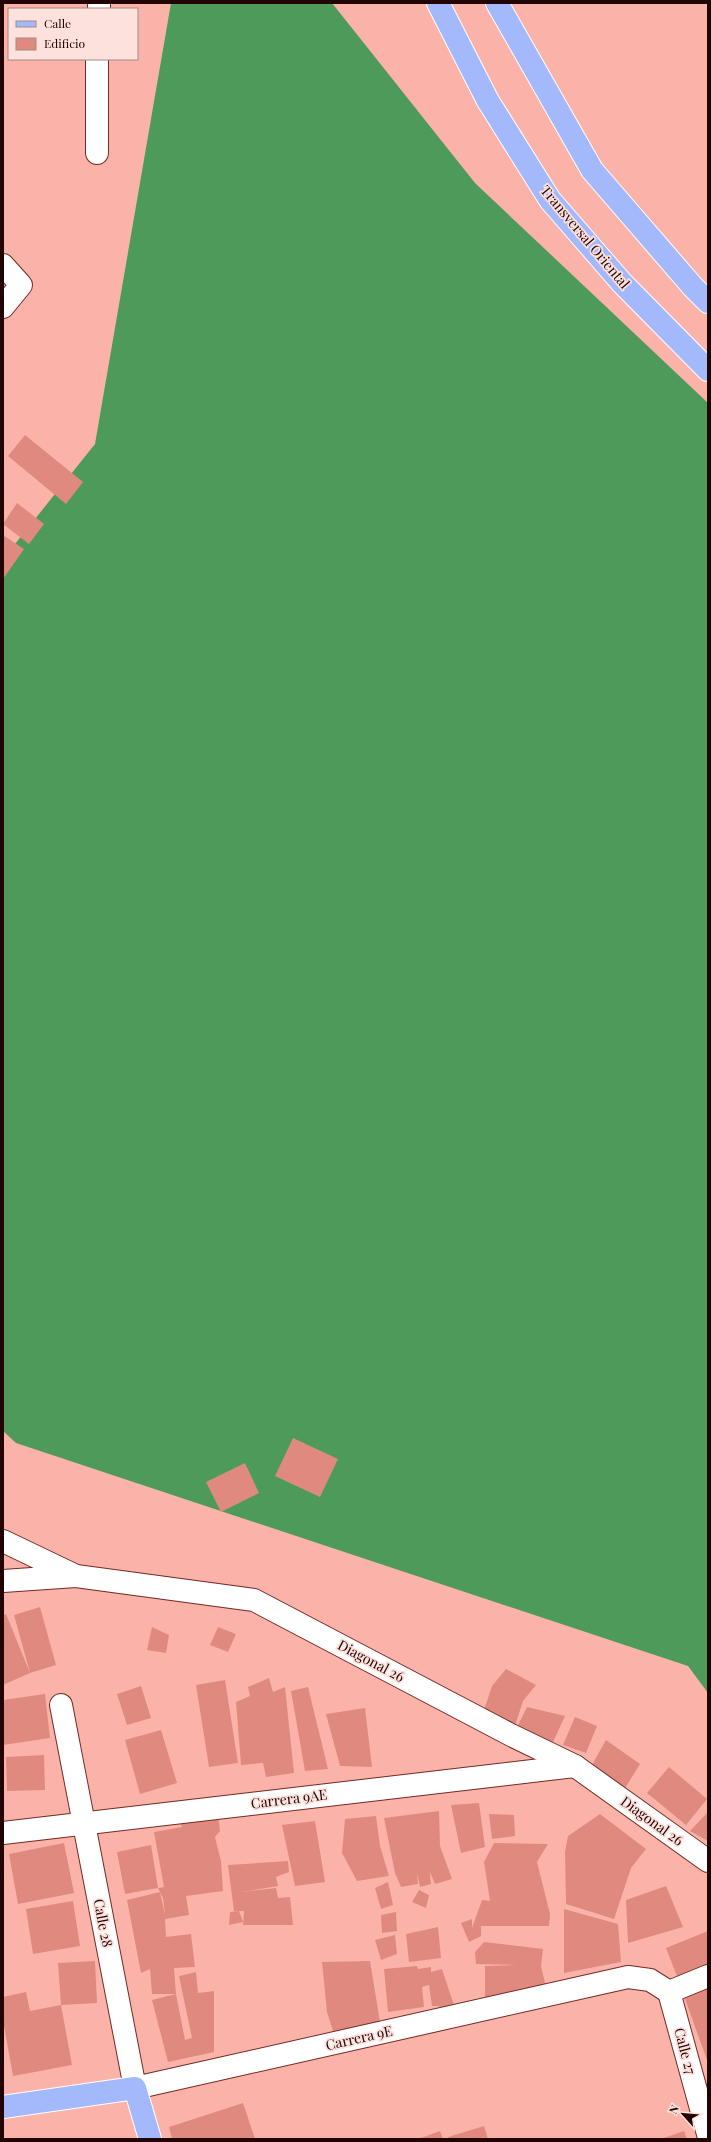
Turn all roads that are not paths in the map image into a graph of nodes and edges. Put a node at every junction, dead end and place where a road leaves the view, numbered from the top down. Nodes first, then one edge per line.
1 (438, 3) edge
2 (497, 3) edge
3 (97, 60) edge
4 (97, 153) dead end
5 (3, 265) edge
6 (708, 302) edge
7 (3, 307) edge
8 (708, 370) edge
9 (3, 1541) edge
10 (76, 1576) junction
11 (3, 1581) edge
12 (61, 1705) dead end
13 (575, 1766) junction
14 (84, 1823) junction
15 (3, 1833) edge
16 (708, 1861) edge
17 (708, 1976) edge
18 (669, 1992) junction
19 (135, 2088) junction
20 (3, 2107) edge
21 (708, 2134) edge
22 (150, 2139) edge

1 - 8 main road, Transversal Oriental
2 - 6 main road
3 - 4 street
5 - 7 street
9 - 10 street, Diagonal 26
10 - 11 street
10 - 13 street, Diagonal 26
12 - 14 street, Calle 28
13 - 14 street, Carrera 9AE
13 - 16 street, Diagonal 26
14 - 15 street, Carrera 9AE
14 - 19 street, Calle 28
17 - 18 street
18 - 19 street, Carrera 9E
18 - 21 street, Calle 27
19 - 20 main road, Carrera 9E
19 - 22 main road, Calle 28

